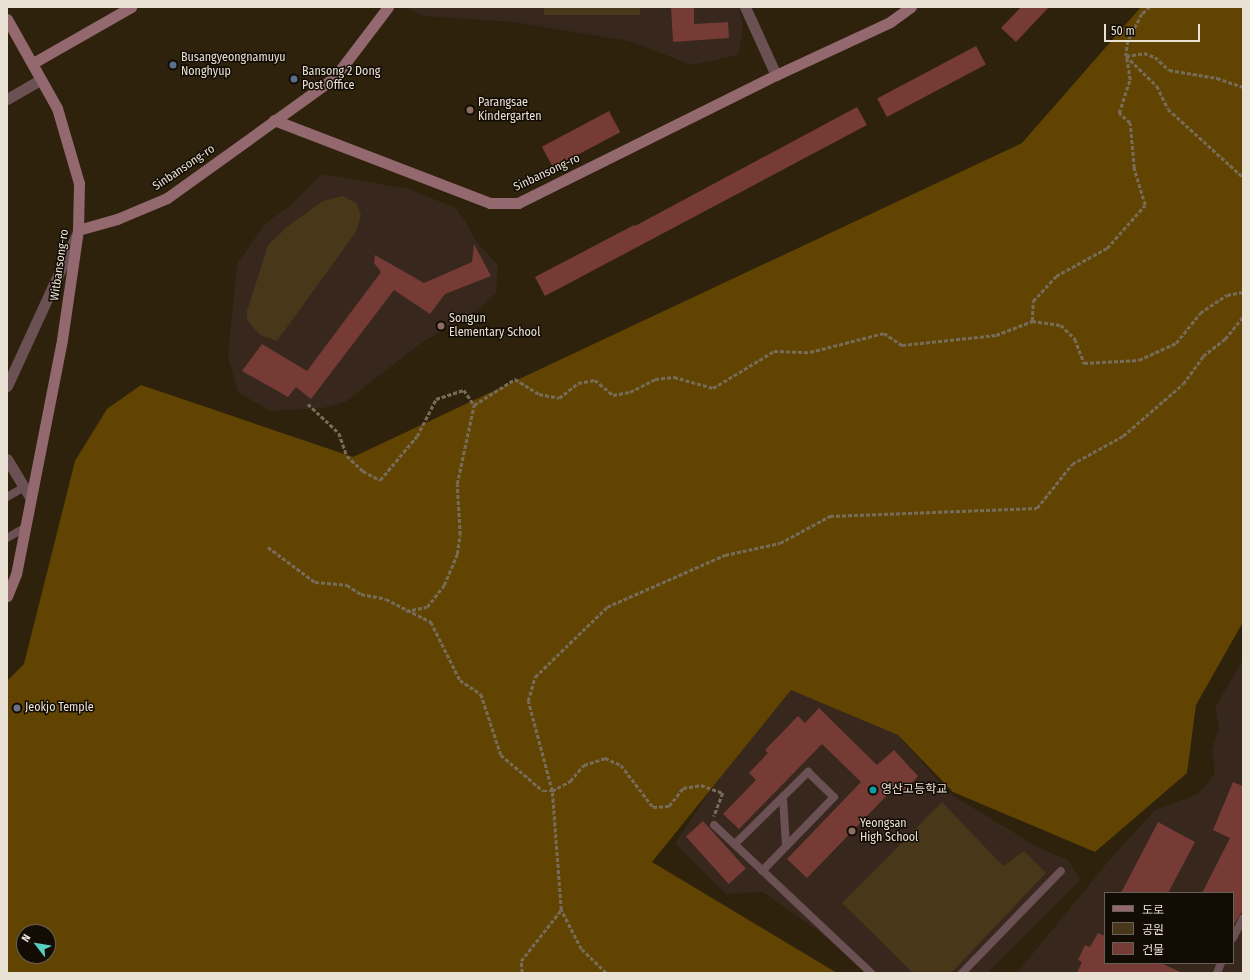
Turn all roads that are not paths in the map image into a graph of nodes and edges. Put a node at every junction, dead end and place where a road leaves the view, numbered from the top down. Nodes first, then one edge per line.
1 (131, 7) edge
2 (388, 7) edge
3 (745, 7) edge
4 (911, 7) edge
5 (7, 18) edge
6 (33, 63) junction
7 (776, 75) junction
8 (41, 79) junction
9 (7, 99) edge
10 (274, 120) junction
11 (78, 230) junction
12 (7, 386) edge
13 (7, 460) edge
14 (27, 492) junction
15 (7, 497) edge
16 (26, 528) junction
17 (7, 538) edge
18 (12, 576) edge
19 (7, 596) edge
20 (783, 798) junction
21 (714, 825) road end
22 (735, 844) junction
23 (786, 846) junction
24 (762, 871) junction
25 (1061, 871) dead end
26 (1243, 918) edge
27 (1234, 936) edge
28 (871, 973) edge
29 (962, 973) edge

1 - 6 main road
2 - 10 main road, Sinbansong-ro
3 - 7 street
4 - 7 main road, Sinbansong-ro
5 - 6 main road, Witbansong-ro
6 - 8 main road, Witbansong-ro
7 - 10 main road, Sinbansong-ro
8 - 9 street
8 - 11 main road, Witbansong-ro
10 - 11 main road, Sinbansong-ro
11 - 12 street
11 - 14 main road, Witbansong-ro
13 - 14 street
14 - 15 lane
14 - 16 main road, Witbansong-ro
16 - 17 lane
16 - 18 main road, Witbansong-ro
18 - 19 main road, Witbansong-ro
20 - 22 lane
20 - 23 lane
20 - 23 lane
21 - 22 lane
22 - 24 lane
23 - 24 lane
24 - 28 lane
25 - 29 lane
26 - 27 lane

